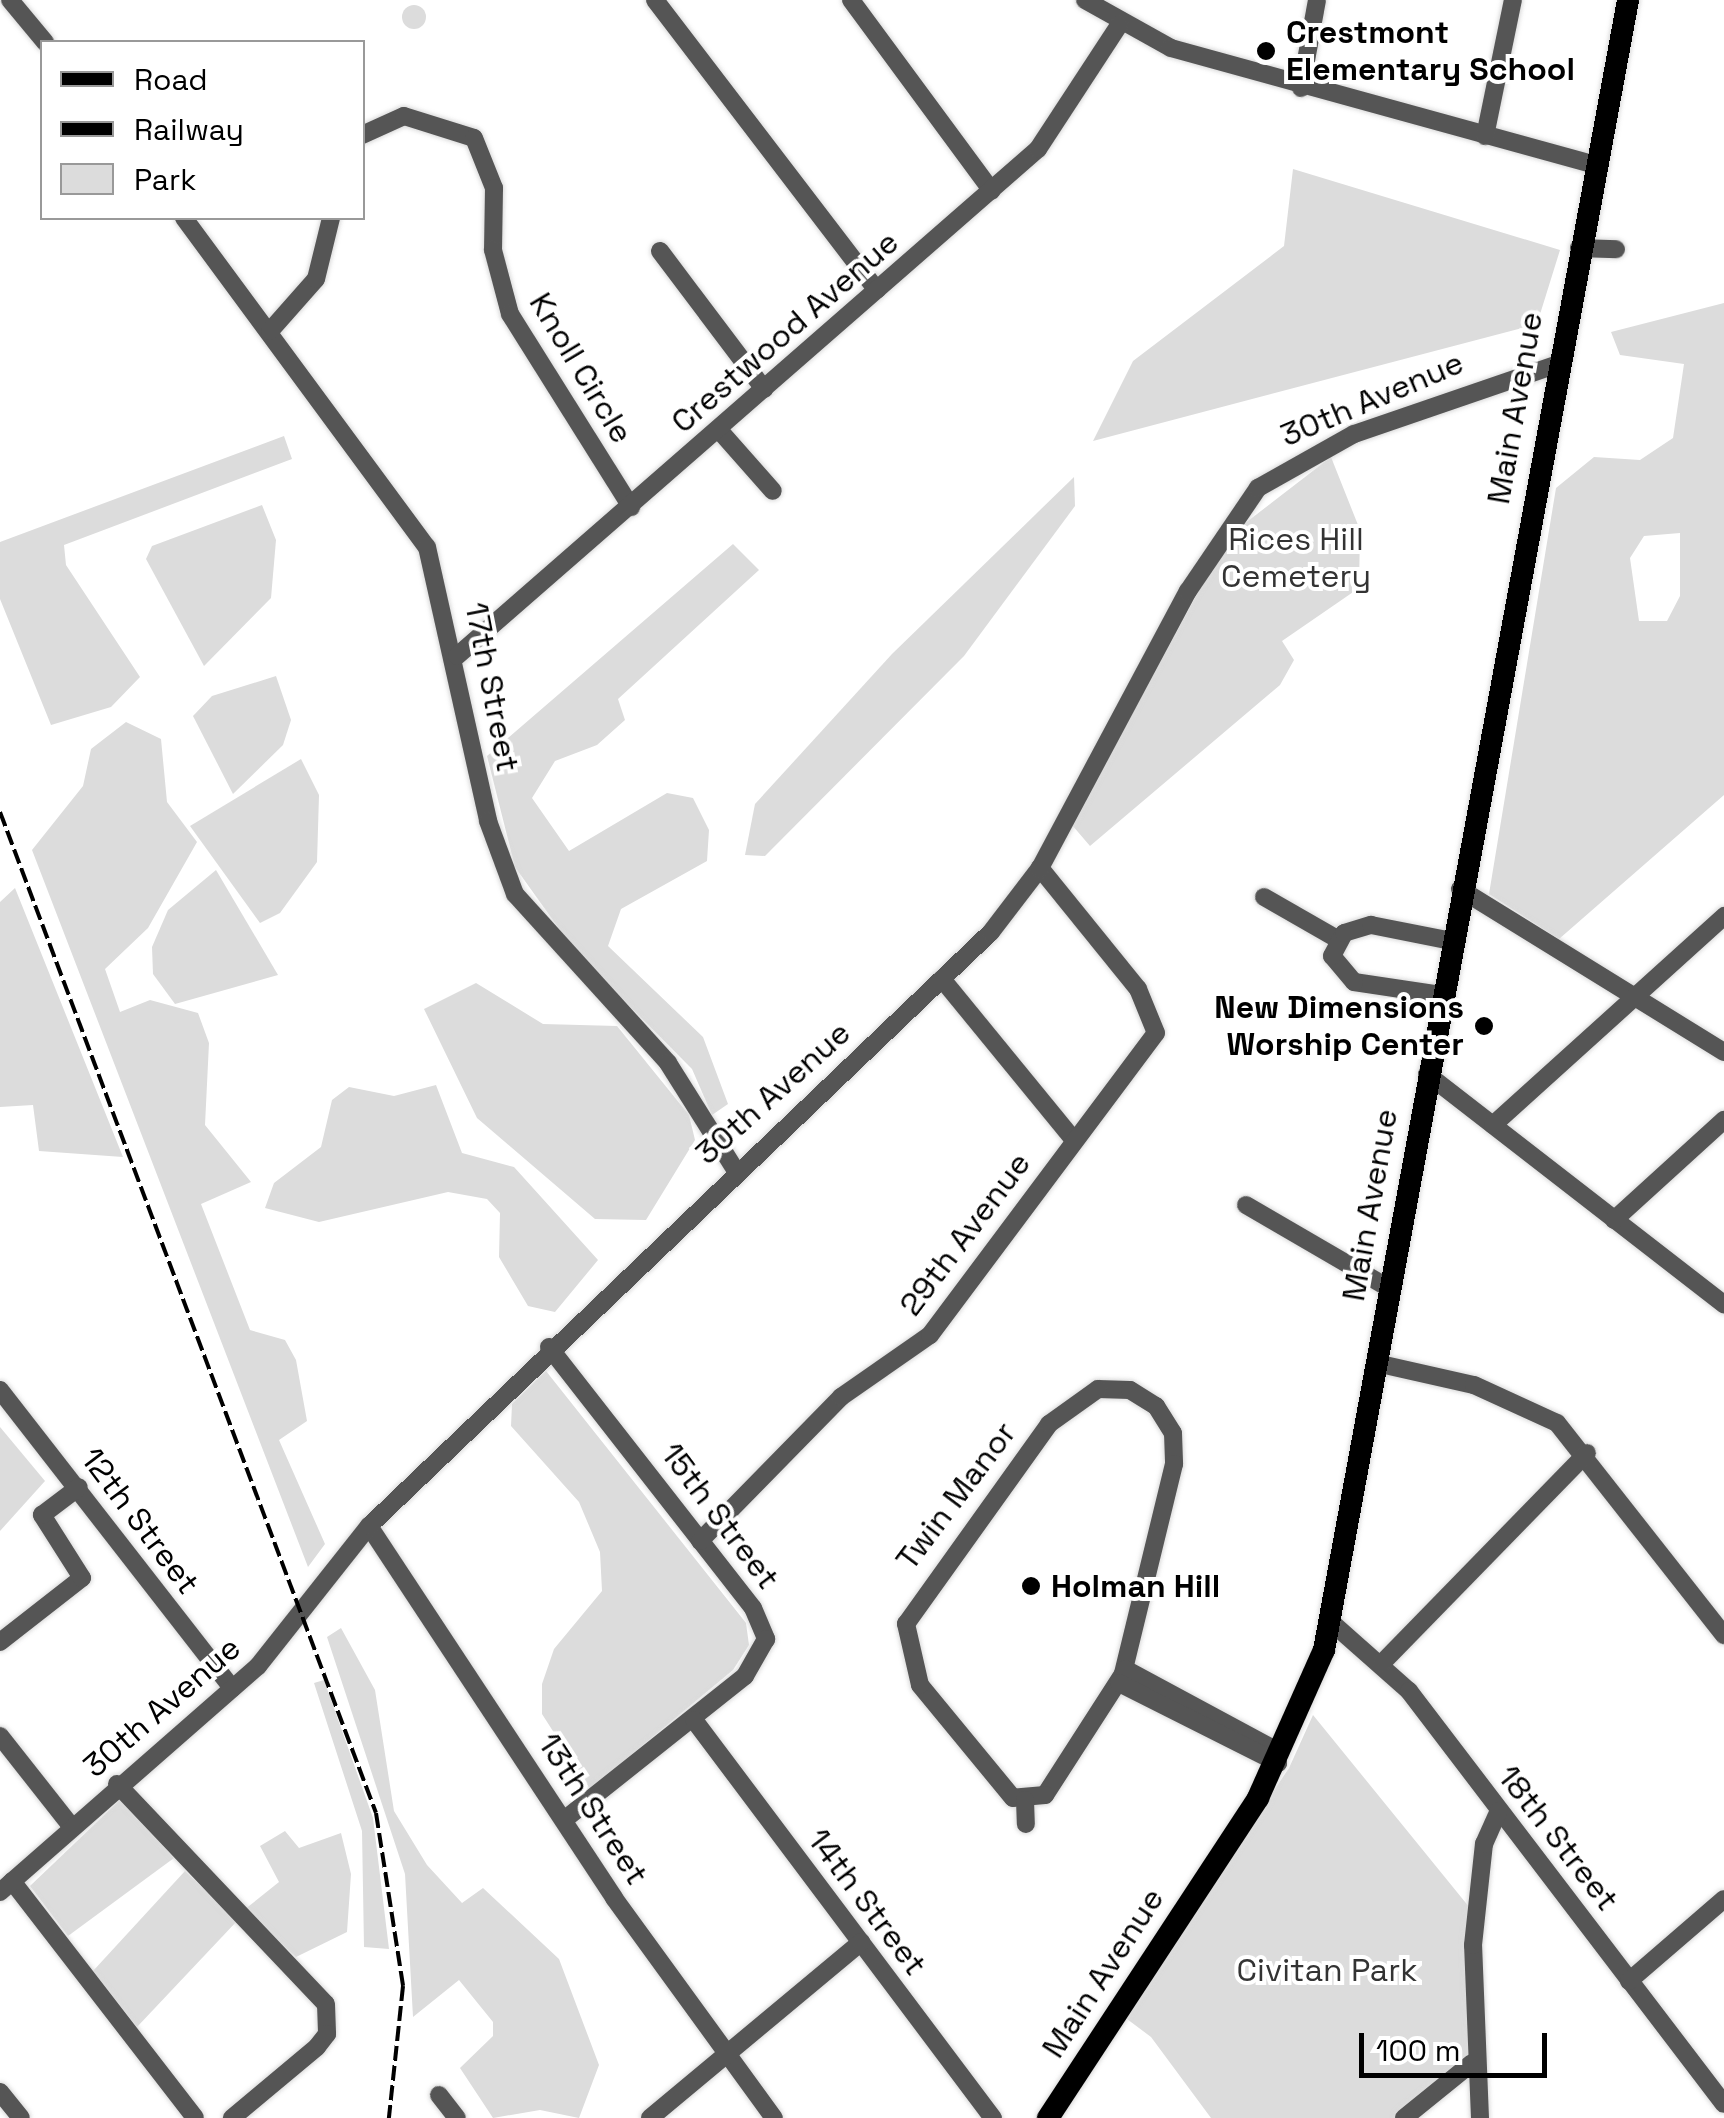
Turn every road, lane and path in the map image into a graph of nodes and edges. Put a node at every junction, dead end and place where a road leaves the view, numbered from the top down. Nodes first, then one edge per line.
1 (10, 0) edge
2 (654, 0) edge
3 (851, 0) edge
4 (1085, 0) edge
5 (1318, 0) edge
6 (1513, 0) edge
7 (1628, 0) edge
8 (1119, 25) junction
9 (43, 40) edge
10 (1301, 88) junction
11 (365, 133) edge
12 (1485, 136) junction
13 (1595, 164) junction
14 (992, 190) junction
15 (186, 220) edge
16 (331, 220) edge
17 (1579, 248) junction
18 (1616, 248) dead end
19 (660, 251) dead end
20 (877, 290) junction
21 (270, 330) junction
22 (1556, 365) junction
23 (764, 389) junction
24 (719, 430) junction
25 (773, 491) dead end
26 (631, 508) junction
27 (458, 656) junction
28 (1040, 868) junction
29 (1460, 889) junction
30 (1264, 896) dead end
31 (1724, 916) edge
32 (1339, 940) junction
33 (1452, 941) junction
34 (942, 979) junction
35 (1441, 996) junction
36 (1634, 998) junction
37 (1724, 1052) edge
38 (1427, 1074) junction
39 (1724, 1120) edge
40 (1492, 1124) junction
41 (1074, 1140) junction
42 (734, 1168) junction
43 (1246, 1205) dead end
44 (1614, 1220) junction
45 (1387, 1287) junction
46 (1724, 1304) edge
47 (549, 1347) junction
48 (1376, 1364) junction
49 (0, 1390) edge
50 (1587, 1452) junction
51 (79, 1487) junction
52 (369, 1526) junction
53 (700, 1541) junction
54 (1330, 1622) junction
55 (1724, 1635) edge
56 (0, 1642) edge
57 (1383, 1662) junction
58 (1122, 1676) junction
59 (232, 1688) junction
60 (694, 1720) junction
61 (0, 1736) edge
62 (1278, 1763) junction
63 (117, 1784) junction
64 (1025, 1800) junction
65 (1499, 1811) junction
66 (564, 1820) junction
67 (1026, 1824) dead end
68 (72, 1826) junction
69 (6, 1887) edge
70 (1724, 1899) edge
71 (861, 1942) junction
72 (1630, 1981) junction
73 (728, 2054) junction
74 (1472, 2063) junction
75 (0, 2092) edge
76 (440, 2096) dead end
77 (1724, 2104) edge
78 (657, 2116) edge
79 (20, 2118) edge
80 (195, 2118) edge
81 (232, 2118) edge
82 (457, 2118) edge
83 (774, 2118) edge
84 (993, 2118) edge
85 (1048, 2118) edge
86 (1404, 2118) edge
87 (1480, 2118) edge

1 - 9 street
2 - 20 street
3 - 14 street
4 - 8 street
5 - 10 street
6 - 12 street
7 - 13 main road, Main Avenue
8 - 10 street
8 - 14 street, Crestwood Avenue
10 - 12 street
11 - 26 street, Knoll Circle
12 - 13 street
13 - 17 main road, Main Avenue
14 - 20 street, Crestwood Avenue
15 - 21 street, 17th Street
16 - 21 street
17 - 18 street
17 - 22 main road, Main Avenue
19 - 23 street
20 - 23 street, Crestwood Avenue
21 - 27 street, 17th Street
22 - 28 street, 30th Avenue
22 - 29 main road, Main Avenue
23 - 24 street, Crestwood Avenue
24 - 25 street
24 - 26 street, Crestwood Avenue
26 - 27 street, Crestwood Avenue
27 - 42 street, 17th Street
28 - 34 street, 30th Avenue
28 - 41 street, 29th Avenue
29 - 33 main road, Main Avenue
29 - 36 street
30 - 32 street
31 - 36 street
32 - 33 street
32 - 35 street
33 - 35 main road, Main Avenue
34 - 41 street
34 - 42 street, 30th Avenue
35 - 38 main road, Main Avenue
36 - 37 street
36 - 40 street
38 - 40 street
38 - 45 main road, Main Avenue
39 - 44 street
40 - 44 street
41 - 53 street, 29th Avenue
42 - 47 street, 30th Avenue
43 - 45 street
44 - 46 street
45 - 48 main road, Main Avenue
47 - 52 street, 30th Avenue
47 - 53 street, 15th Street
48 - 50 street
48 - 54 main road, Main Avenue
49 - 51 street, 12th Street
50 - 55 street
50 - 57 street
51 - 56 street
51 - 59 street, 12th Street
52 - 59 street, 30th Avenue
52 - 66 street, 13th Street
53 - 60 street, 15th Street
54 - 57 street, 18th Street
54 - 62 main road, Main Avenue
57 - 65 street, 18th Street
58 - 62 street
58 - 64 street, Twin Manor
58 - 64 street, Twin Manor
59 - 63 street, 30th Avenue
60 - 66 street
60 - 71 street, 14th Street
61 - 68 street
62 - 85 main road, Main Avenue
63 - 68 street, 30th Avenue
63 - 81 street
64 - 67 street
65 - 72 street, 18th Street
65 - 74 street
66 - 73 street, 13th Street
68 - 69 street, 30th Avenue
69 - 80 street
70 - 72 street
71 - 73 street
71 - 84 street, 14th Street
72 - 77 street, 18th Street
73 - 78 street
73 - 83 street, 13th Street
74 - 86 street
74 - 87 street
75 - 79 street
76 - 82 street

